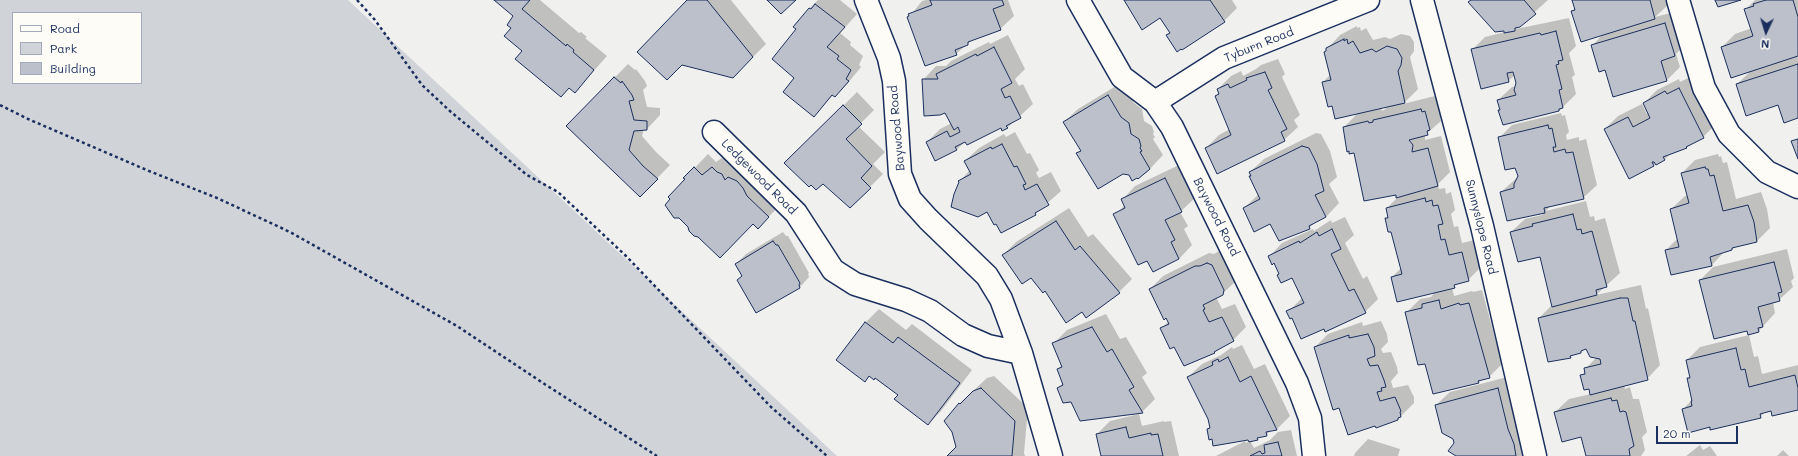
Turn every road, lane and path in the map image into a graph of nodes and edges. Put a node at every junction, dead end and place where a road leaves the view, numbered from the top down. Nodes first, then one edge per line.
1 (357, 0) edge
2 (866, 0) edge
3 (1078, 0) edge
4 (1368, 0) edge
5 (1422, 0) edge
6 (1678, 0) edge
7 (1155, 102) junction
8 (0, 105) edge
9 (714, 132) dead end
10 (1798, 187) edge
11 (1021, 353) junction
12 (657, 456) edge
13 (827, 456) edge
14 (1051, 456) edge
15 (1314, 456) edge
16 (1535, 456) edge

1 - 13 path
2 - 11 street, Baywood Road
3 - 7 street, Baywood Road
4 - 7 street, Tyburn Road
5 - 16 street, Sunnyslope Road
6 - 10 street
7 - 15 street, Baywood Road
8 - 12 path
9 - 11 street, Ledgewood Road
11 - 14 street, Baywood Road

